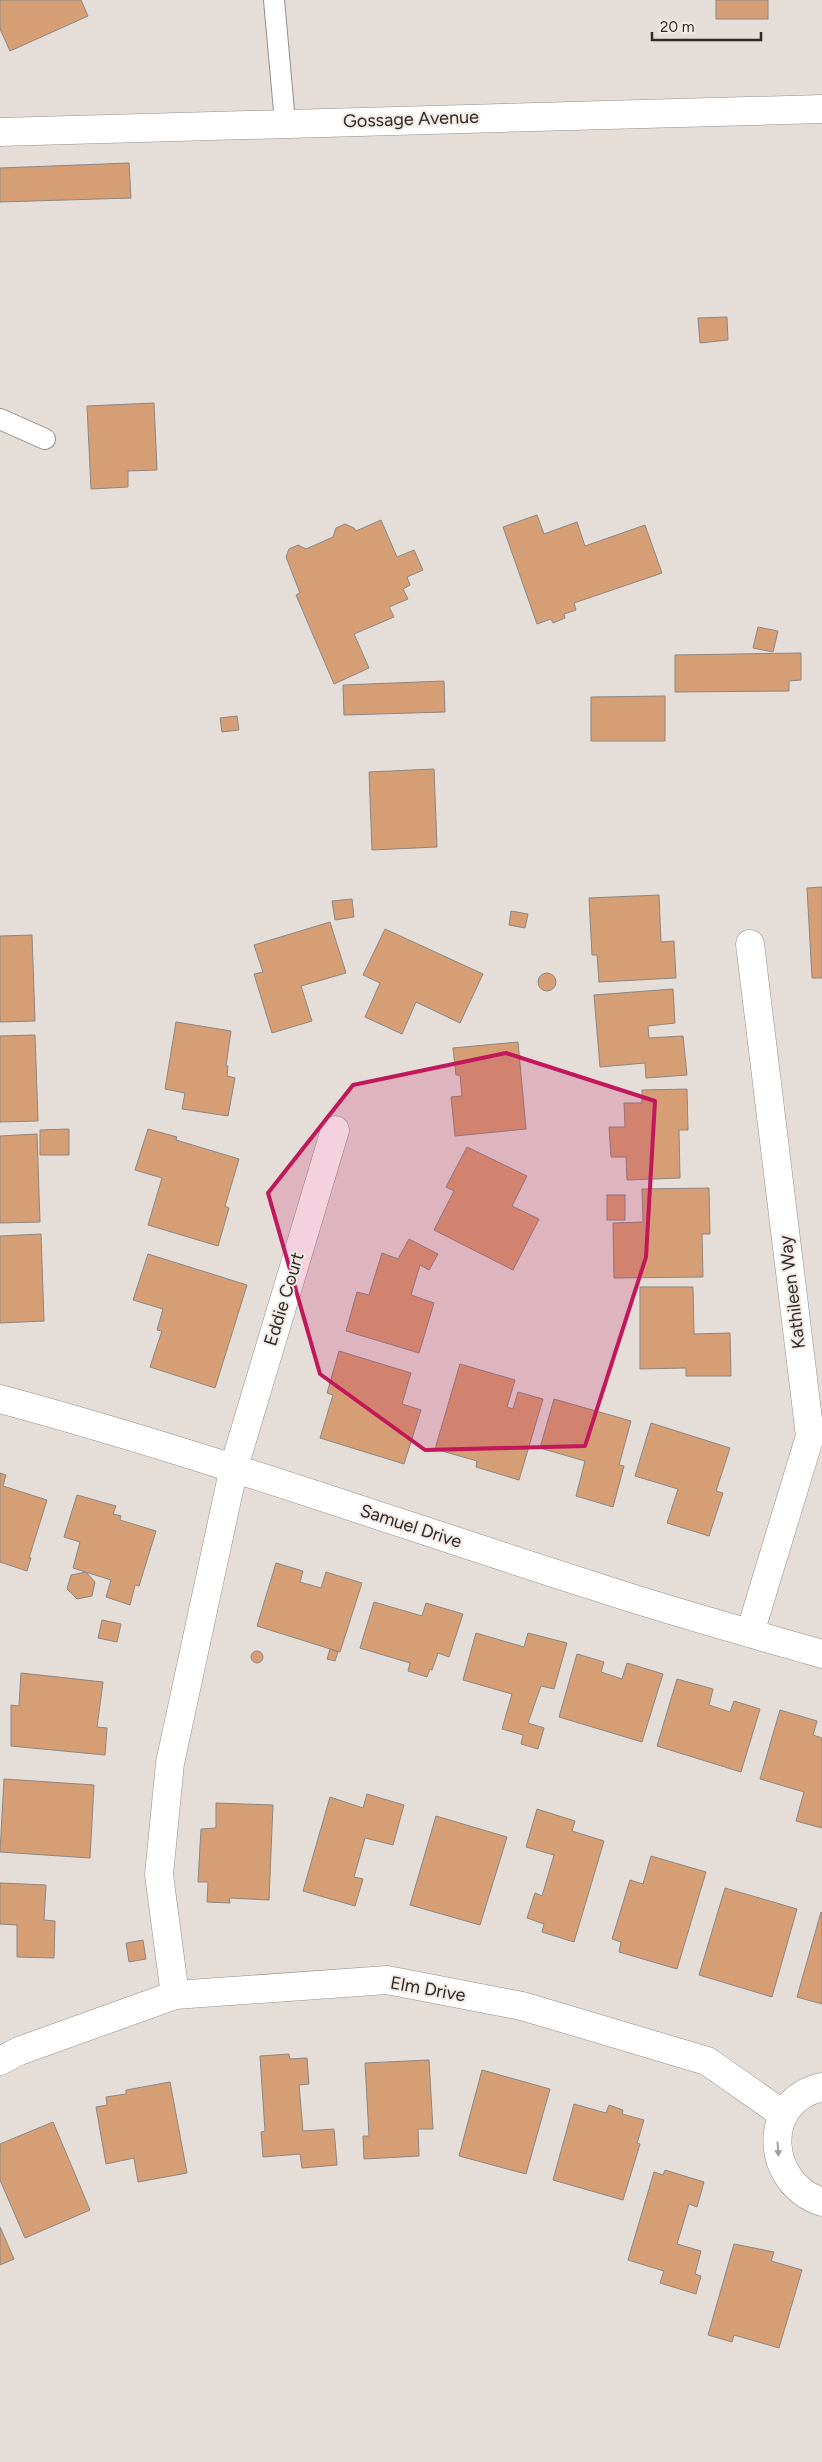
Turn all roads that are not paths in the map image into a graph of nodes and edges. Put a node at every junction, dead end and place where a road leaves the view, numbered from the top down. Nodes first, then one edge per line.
1 (274, 0) edge
2 (822, 109) edge
3 (285, 122) junction
4 (0, 132) edge
5 (0, 419) edge
6 (45, 439) dead end
7 (750, 944) dead end
8 (334, 1130) dead end
9 (0, 1399) edge
10 (234, 1467) junction
11 (750, 1634) junction
12 (822, 1654) edge
13 (175, 1995) junction
14 (0, 2062) edge
15 (822, 2087) edge
16 (784, 2115) junction
17 (822, 2202) edge

1 - 3 lane
2 - 3 street, Gossage Avenue
3 - 4 street, Gossage Avenue
5 - 6 lane
7 - 11 street, Kathileen Way
8 - 10 street, Eddie Court
9 - 10 street, Samuel Drive
10 - 11 street, Samuel Drive
10 - 13 street, Eddie Court
11 - 12 street, Samuel Drive
13 - 14 street, Elm Drive
13 - 16 street, Elm Drive
15 - 16 street
16 -> 17 street

